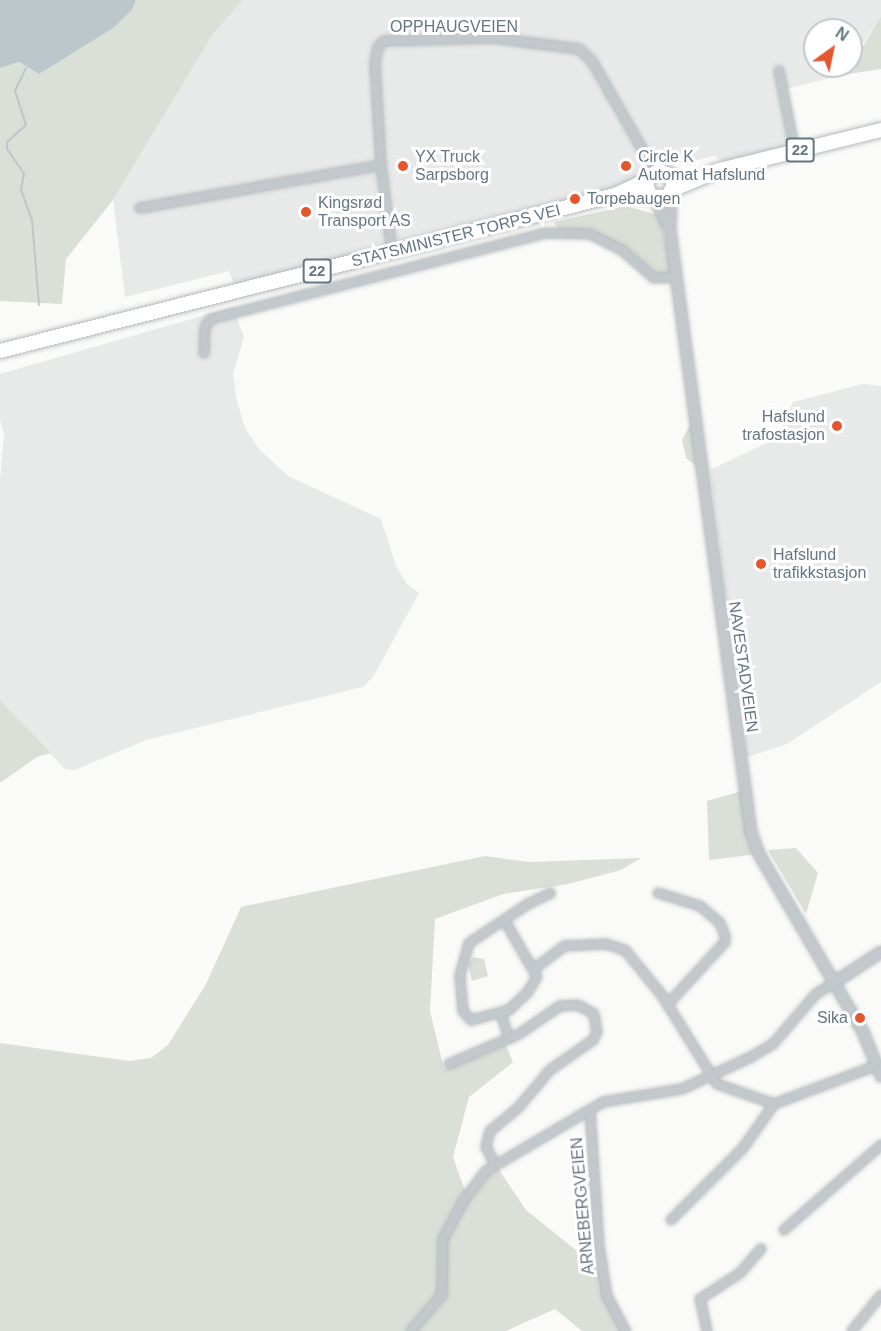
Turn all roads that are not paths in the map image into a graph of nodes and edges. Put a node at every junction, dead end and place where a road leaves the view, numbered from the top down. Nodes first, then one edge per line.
1 (779, 71) dead end
2 (881, 130) edge
3 (795, 151) junction
4 (645, 153) junction
5 (381, 165) junction
6 (719, 170) junction
7 (657, 175) junction
8 (672, 192) junction
9 (615, 195) junction
10 (652, 197) junction
11 (140, 208) dead end
12 (670, 230) junction
13 (392, 252) junction
14 (677, 277) junction
15 (0, 351) edge
16 (204, 353) dead end
17 (551, 893) dead end
18 (658, 893) dead end
19 (506, 921) junction
20 (881, 952) edge
21 (534, 969) junction
22 (835, 982) junction
23 (668, 1004) junction
24 (501, 1014) junction
25 (509, 1039) junction
26 (449, 1064) dead end
27 (879, 1071) edge
28 (711, 1076) junction
29 (774, 1104) junction
30 (590, 1110) junction
31 (881, 1145) edge
32 (495, 1164) junction
33 (671, 1220) dead end
34 (783, 1230) dead end
35 (761, 1248) dead end
36 (881, 1295) edge
37 (411, 1331) edge
38 (626, 1331) edge
39 (707, 1331) edge
40 (852, 1331) edge

1 - 3 street
2 - 3 highway, STATSMINISTER TORPS VEI / 22
3 - 6 highway, STATSMINISTER TORPS VEI / 22
4 - 5 street, OPPHAUGVEIEN
4 - 7 street
4 - 7 street
5 - 11 street
5 - 13 street, OPPHAUGVEIEN
6 - 7 highway, STATSMINISTER TORPS VEI / 22
6 - 8 highway, STATSMINISTER TORPS VEI / 22
7 - 8 highway
7 - 9 highway, STATSMINISTER TORPS VEI / 22
7 - 10 highway
8 - 10 highway, 22
8 - 12 street, NAVESTADVEIEN
9 - 10 highway, STATSMINISTER TORPS VEI / 22
9 - 13 highway, STATSMINISTER TORPS VEI / 22
10 - 12 street, NAVESTADVEIEN
12 - 14 street, NAVESTADVEIEN
13 - 15 highway, STATSMINISTER TORPS VEI / 22
14 - 16 street
14 - 22 street, NAVESTADVEIEN
17 - 19 street
18 - 23 street
19 - 21 street
19 - 24 street
20 - 22 street
21 - 23 street
21 - 24 street
22 - 27 street, NAVESTADVEIEN
22 - 28 street
23 - 28 street
24 - 25 street
25 - 26 street
25 - 32 street
27 - 29 street
28 - 29 street
28 - 30 street
29 - 33 street
30 - 32 street
30 - 38 street, ARNEBERGVEIEN
31 - 34 street
32 - 37 street
35 - 39 street
36 - 40 street

